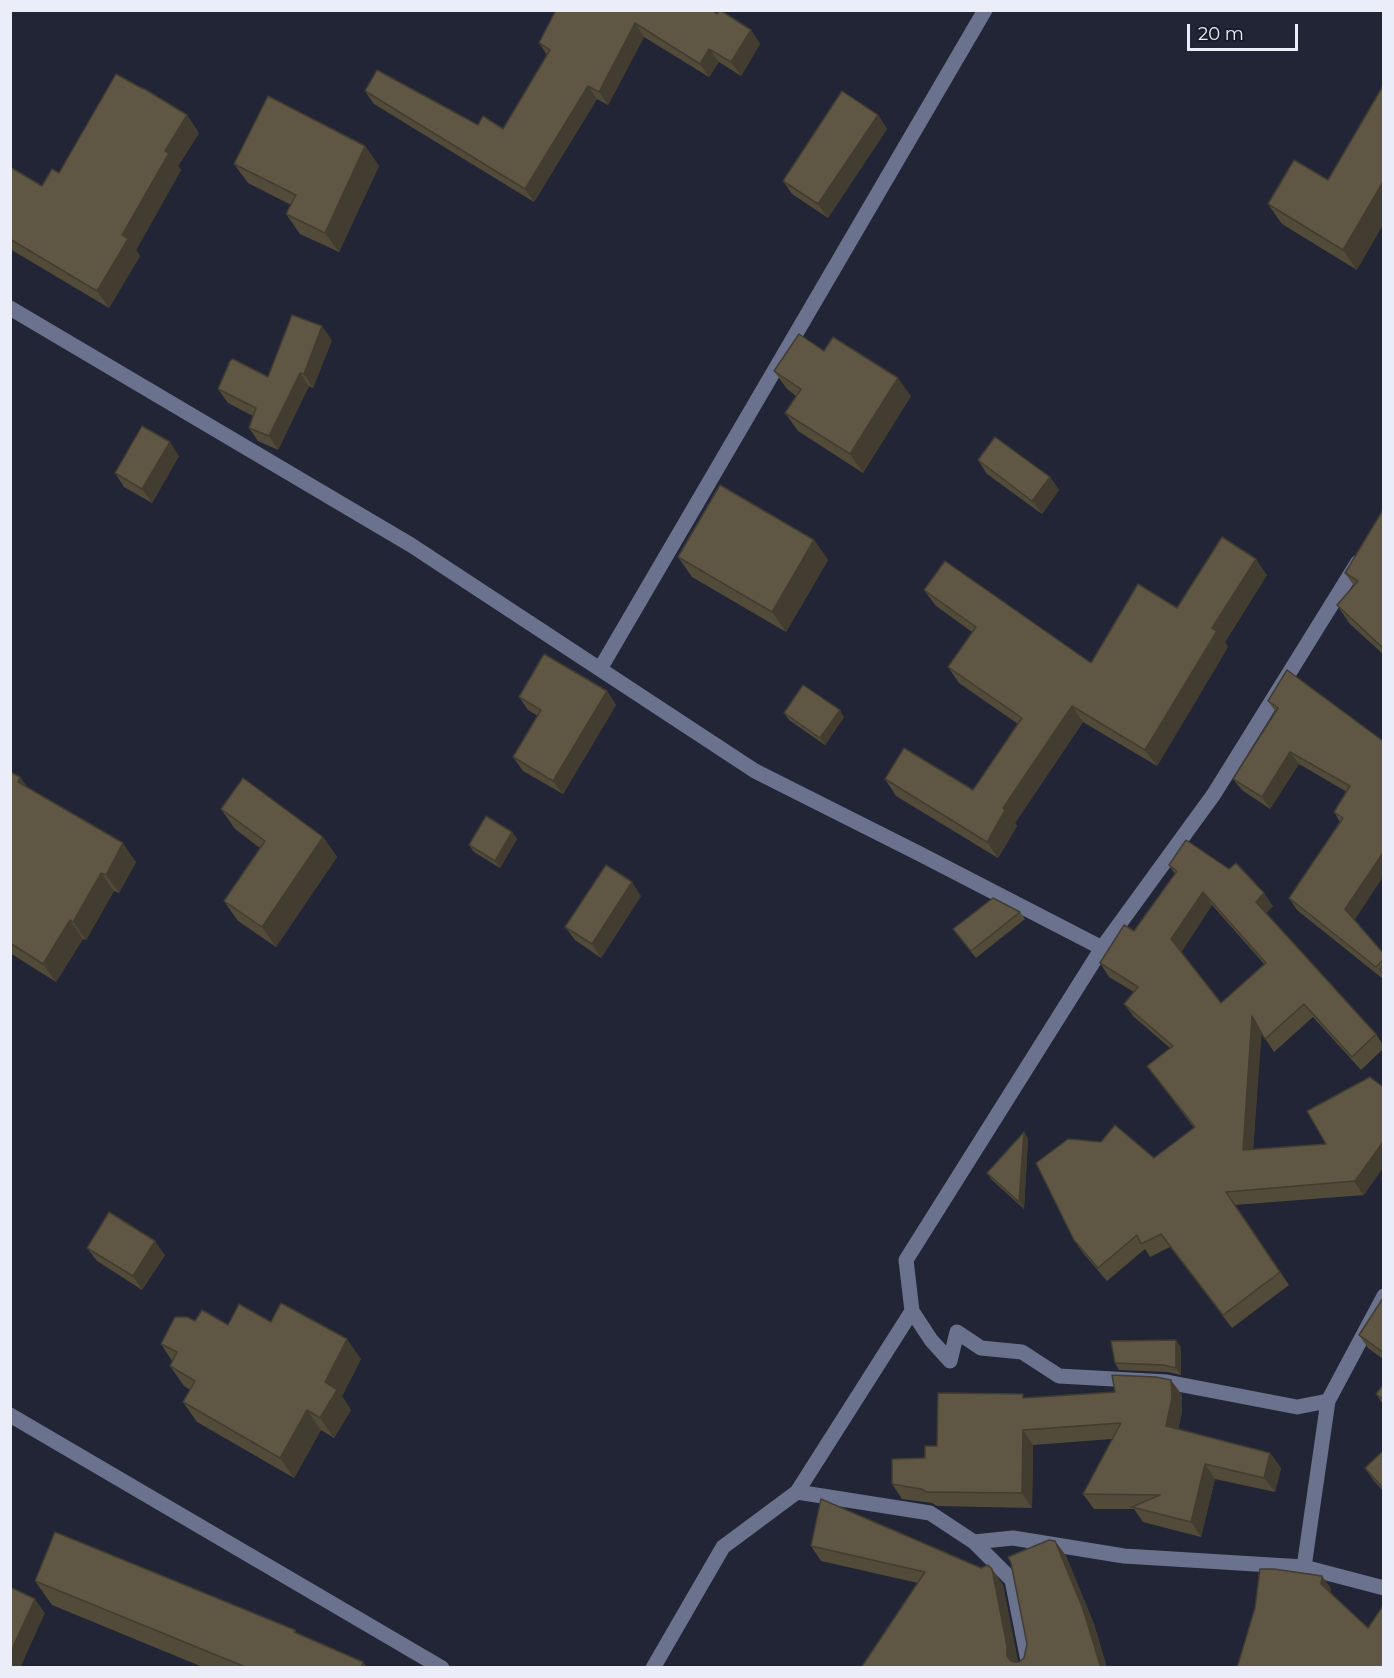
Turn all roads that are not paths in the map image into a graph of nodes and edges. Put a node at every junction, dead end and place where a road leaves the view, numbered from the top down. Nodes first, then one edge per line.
1 (985, 10) edge
2 (10, 308) edge
3 (1365, 552) edge
4 (600, 669) junction
5 (1102, 948) junction
6 (1383, 1296) edge
7 (912, 1311) junction
8 (1328, 1401) junction
9 (10, 1415) edge
10 (797, 1492) junction
11 (974, 1542) junction
12 (1304, 1567) junction
13 (1383, 1588) edge
14 (442, 1668) edge
15 (653, 1668) edge
16 (1028, 1668) edge

1 - 4 street
2 - 4 street
3 - 5 street
4 - 5 street
5 - 7 street
6 - 8 street
7 - 8 street
7 - 10 street
8 - 12 street
9 - 14 street
10 - 11 street
10 - 15 street
11 - 12 street
11 - 16 street
12 - 13 street

